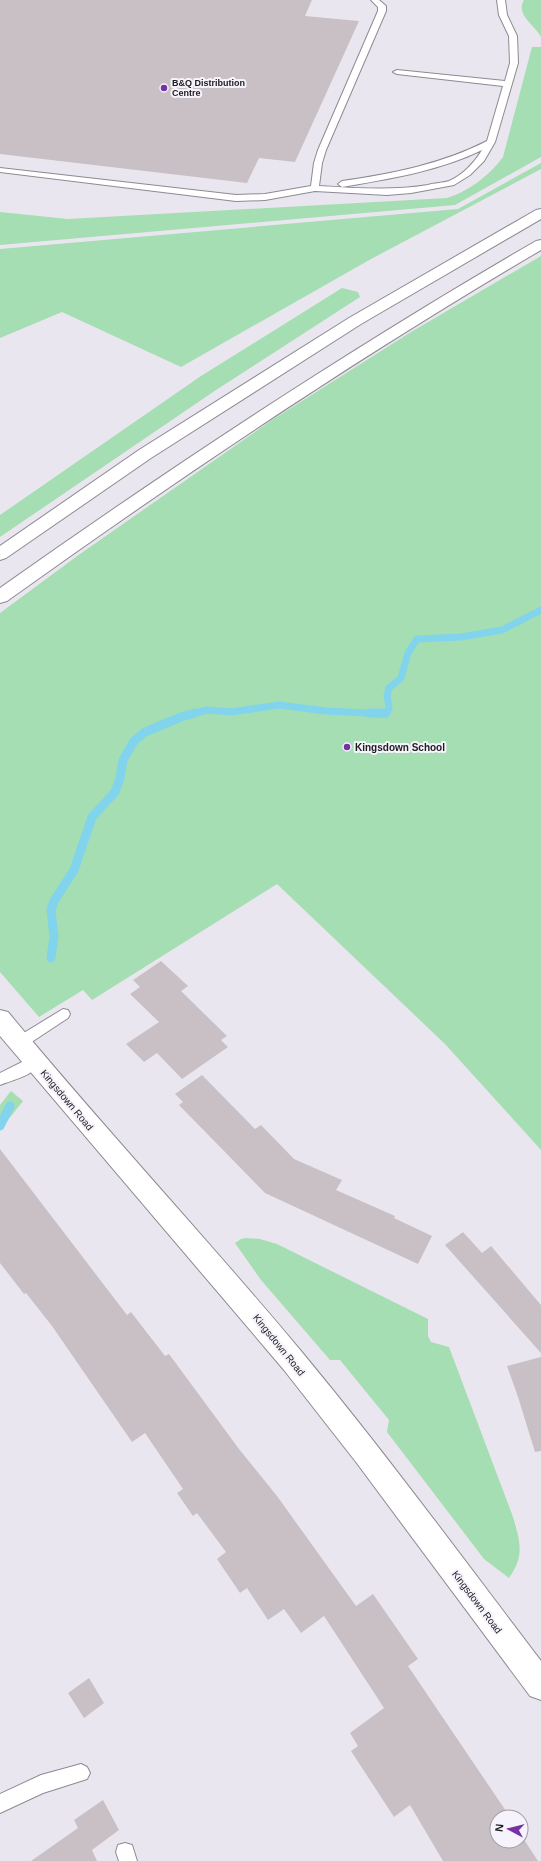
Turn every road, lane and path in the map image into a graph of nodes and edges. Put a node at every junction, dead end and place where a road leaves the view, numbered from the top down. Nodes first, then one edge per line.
1 (375, 0) edge
2 (501, 0) edge
3 (397, 72) dead end
4 (507, 84) junction
5 (491, 142) junction
6 (0, 170) edge
7 (315, 188) junction
8 (541, 213) edge
9 (541, 244) edge
10 (0, 554) edge
11 (0, 597) edge
12 (63, 1014) dead end
13 (0, 1019) edge
14 (27, 1052) junction
15 (0, 1079) edge
16 (541, 1685) edge
17 (81, 1773) dead end
18 (0, 1804) edge

1 - 7 lane
2 - 4 lane
3 - 4 lane
4 - 5 lane
5 - 7 lane
5 - 7 lane
6 - 7 lane
8 - 10 main road
9 - 11 main road
12 - 14 lane
13 - 14 main road, Kingsdown Road
14 - 15 lane
14 - 16 main road, Kingsdown Road
17 - 18 lane

